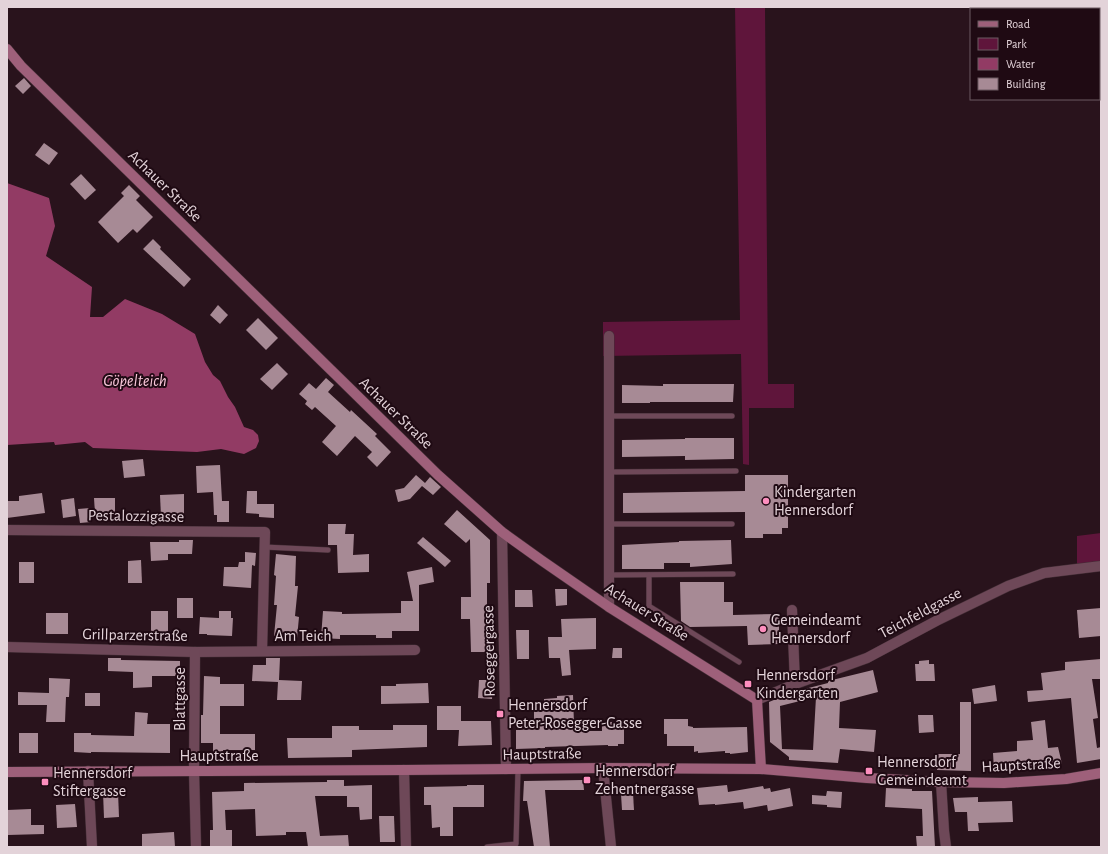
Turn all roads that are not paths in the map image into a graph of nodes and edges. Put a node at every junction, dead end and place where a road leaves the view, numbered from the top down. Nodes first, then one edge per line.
1 (7, 50) edge
2 (609, 336) dead end
3 (609, 416) junction
4 (732, 416) dead end
5 (736, 471) dead end
6 (609, 472) junction
7 (609, 524) junction
8 (732, 524) dead end
9 (7, 530) edge
10 (265, 532) joint
11 (502, 532) junction
12 (264, 547) junction
13 (328, 550) dead end
14 (1101, 566) edge
15 (733, 574) dead end
16 (609, 575) junction
17 (649, 575) junction
18 (609, 607) junction
19 (792, 610) dead end
20 (7, 647) edge
21 (415, 650) dead end
22 (262, 651) junction
23 (195, 652) junction
24 (739, 662) dead end
25 (795, 684) junction
26 (757, 700) junction
27 (602, 768) junction
28 (506, 769) junction
29 (518, 769) junction
30 (761, 769) junction
31 (404, 770) junction
32 (194, 771) junction
33 (7, 772) edge
34 (88, 772) junction
35 (1101, 773) edge
36 (941, 782) junction
37 (92, 847) edge
38 (196, 847) edge
39 (406, 847) edge
40 (487, 847) edge
41 (611, 847) edge
42 (946, 847) edge

1 - 11 street, Achauer Straße
2 - 3 street
3 - 4 lane
3 - 6 street
5 - 6 lane
6 - 7 street
7 - 8 lane
7 - 16 street
9 - 10 street, Pestalozzigasse
10 - 12 street, Am Teich
11 - 18 street, Achauer Straße
11 - 28 street, Roseggergasse
12 - 13 lane
12 - 22 street, Am Teich
14 - 25 street, Teichfeldgasse
15 - 17 lane
16 - 17 lane
16 - 18 street
17 - 24 lane
18 - 26 street, Achauer Straße
19 - 25 street
20 - 23 street, Grillparzerstraße
21 - 22 street, Am Teich
22 - 23 street, Grillparzerstraße
23 - 32 street, Blattgasse
25 - 26 street, Teichfeldgasse
26 - 30 street
27 - 29 street, Hauptstraße
27 - 30 street, Hauptstraße
27 - 41 street
28 - 29 street, Hauptstraße
28 - 31 street, Hauptstraße
29 - 40 lane
30 - 36 street, Hauptstraße
31 - 32 street, Hauptstraße
31 - 39 street
32 - 34 street, Hauptstraße
32 - 38 street, Blattgasse
33 - 34 street, Hauptstraße
34 - 37 street
35 - 36 street, Hauptstraße
36 - 42 street

